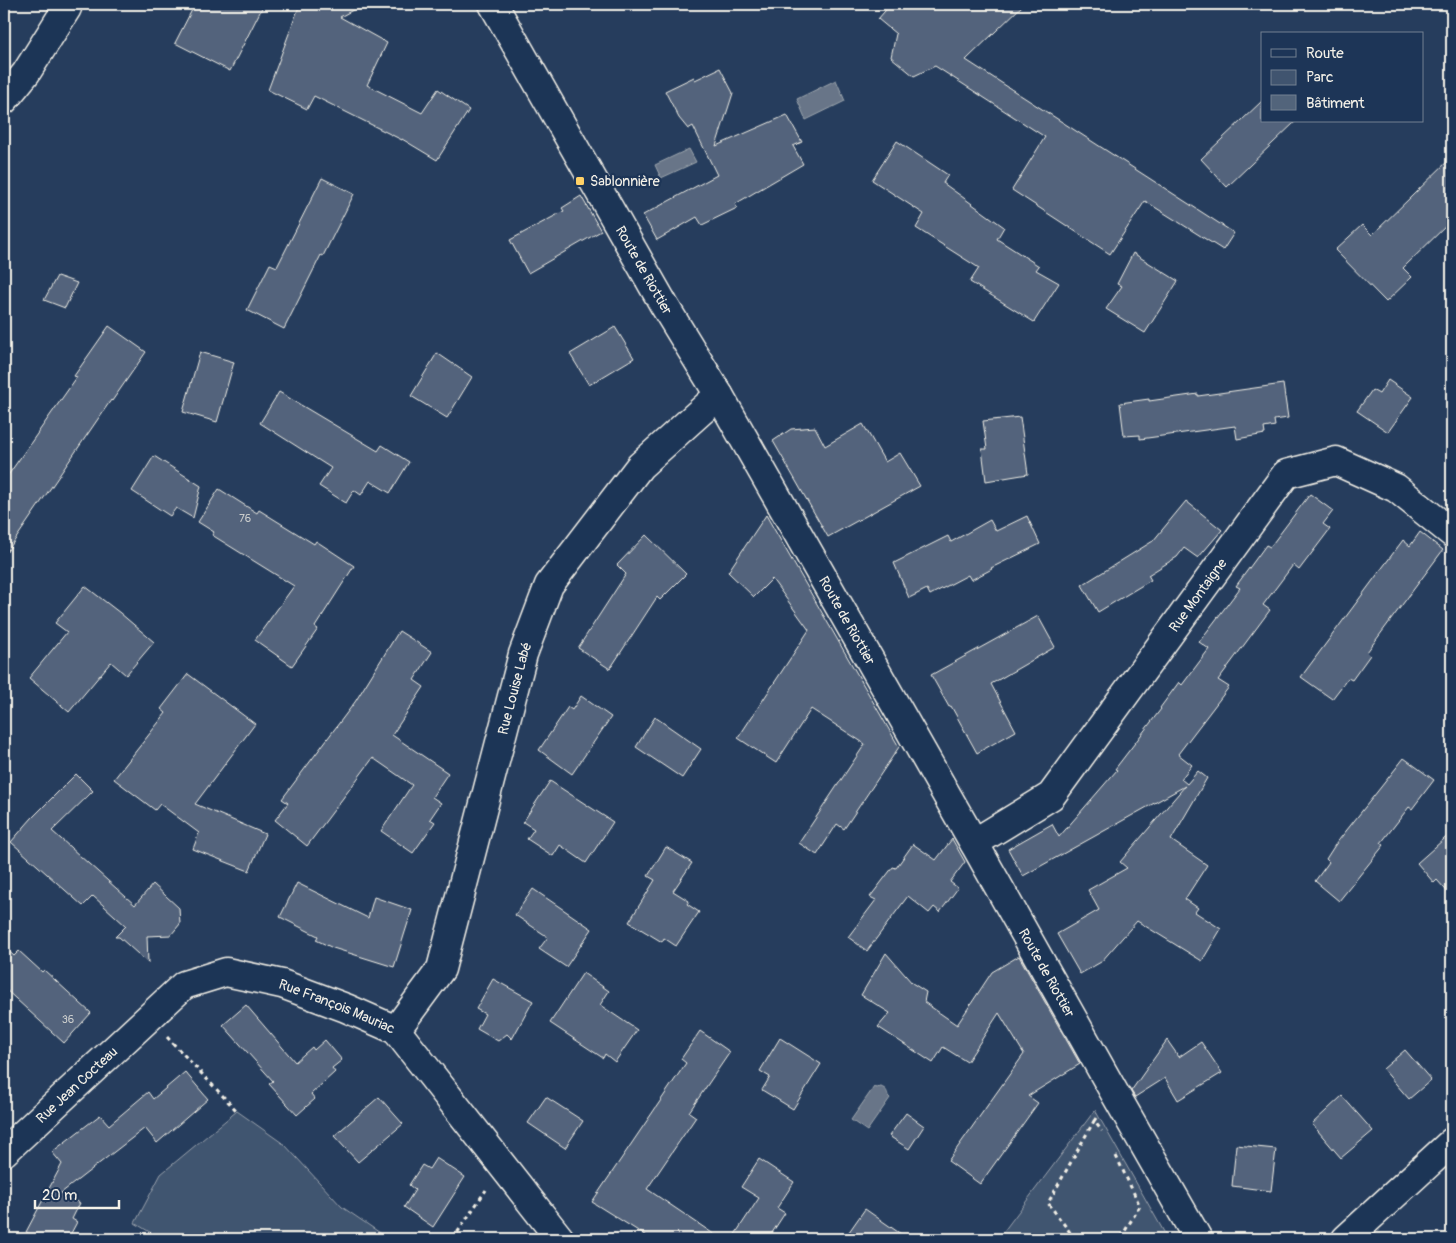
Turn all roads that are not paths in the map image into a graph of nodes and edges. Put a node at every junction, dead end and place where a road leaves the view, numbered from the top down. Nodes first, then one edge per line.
1 (493, 4) edge
2 (67, 8) dead end
3 (4, 100) edge
4 (719, 395) junction
5 (1452, 533) edge
6 (974, 843) junction
7 (150, 1018) joint
8 (396, 1030) junction
9 (1452, 1142) edge
10 (4, 1152) edge
11 (560, 1239) edge
12 (1198, 1239) edge
13 (1346, 1239) edge

1 - 4 street, Route de Riottier
2 - 3 street
4 - 6 street, Route de Riottier
4 - 8 street, Rue Louise Labé
5 - 6 street, Rue Montaigne
6 - 12 street, Route de Riottier
7 - 8 street, Rue François Mauriac
7 - 10 street, Rue Jean Cocteau
8 - 11 street, Rue François Mauriac
9 - 13 street

